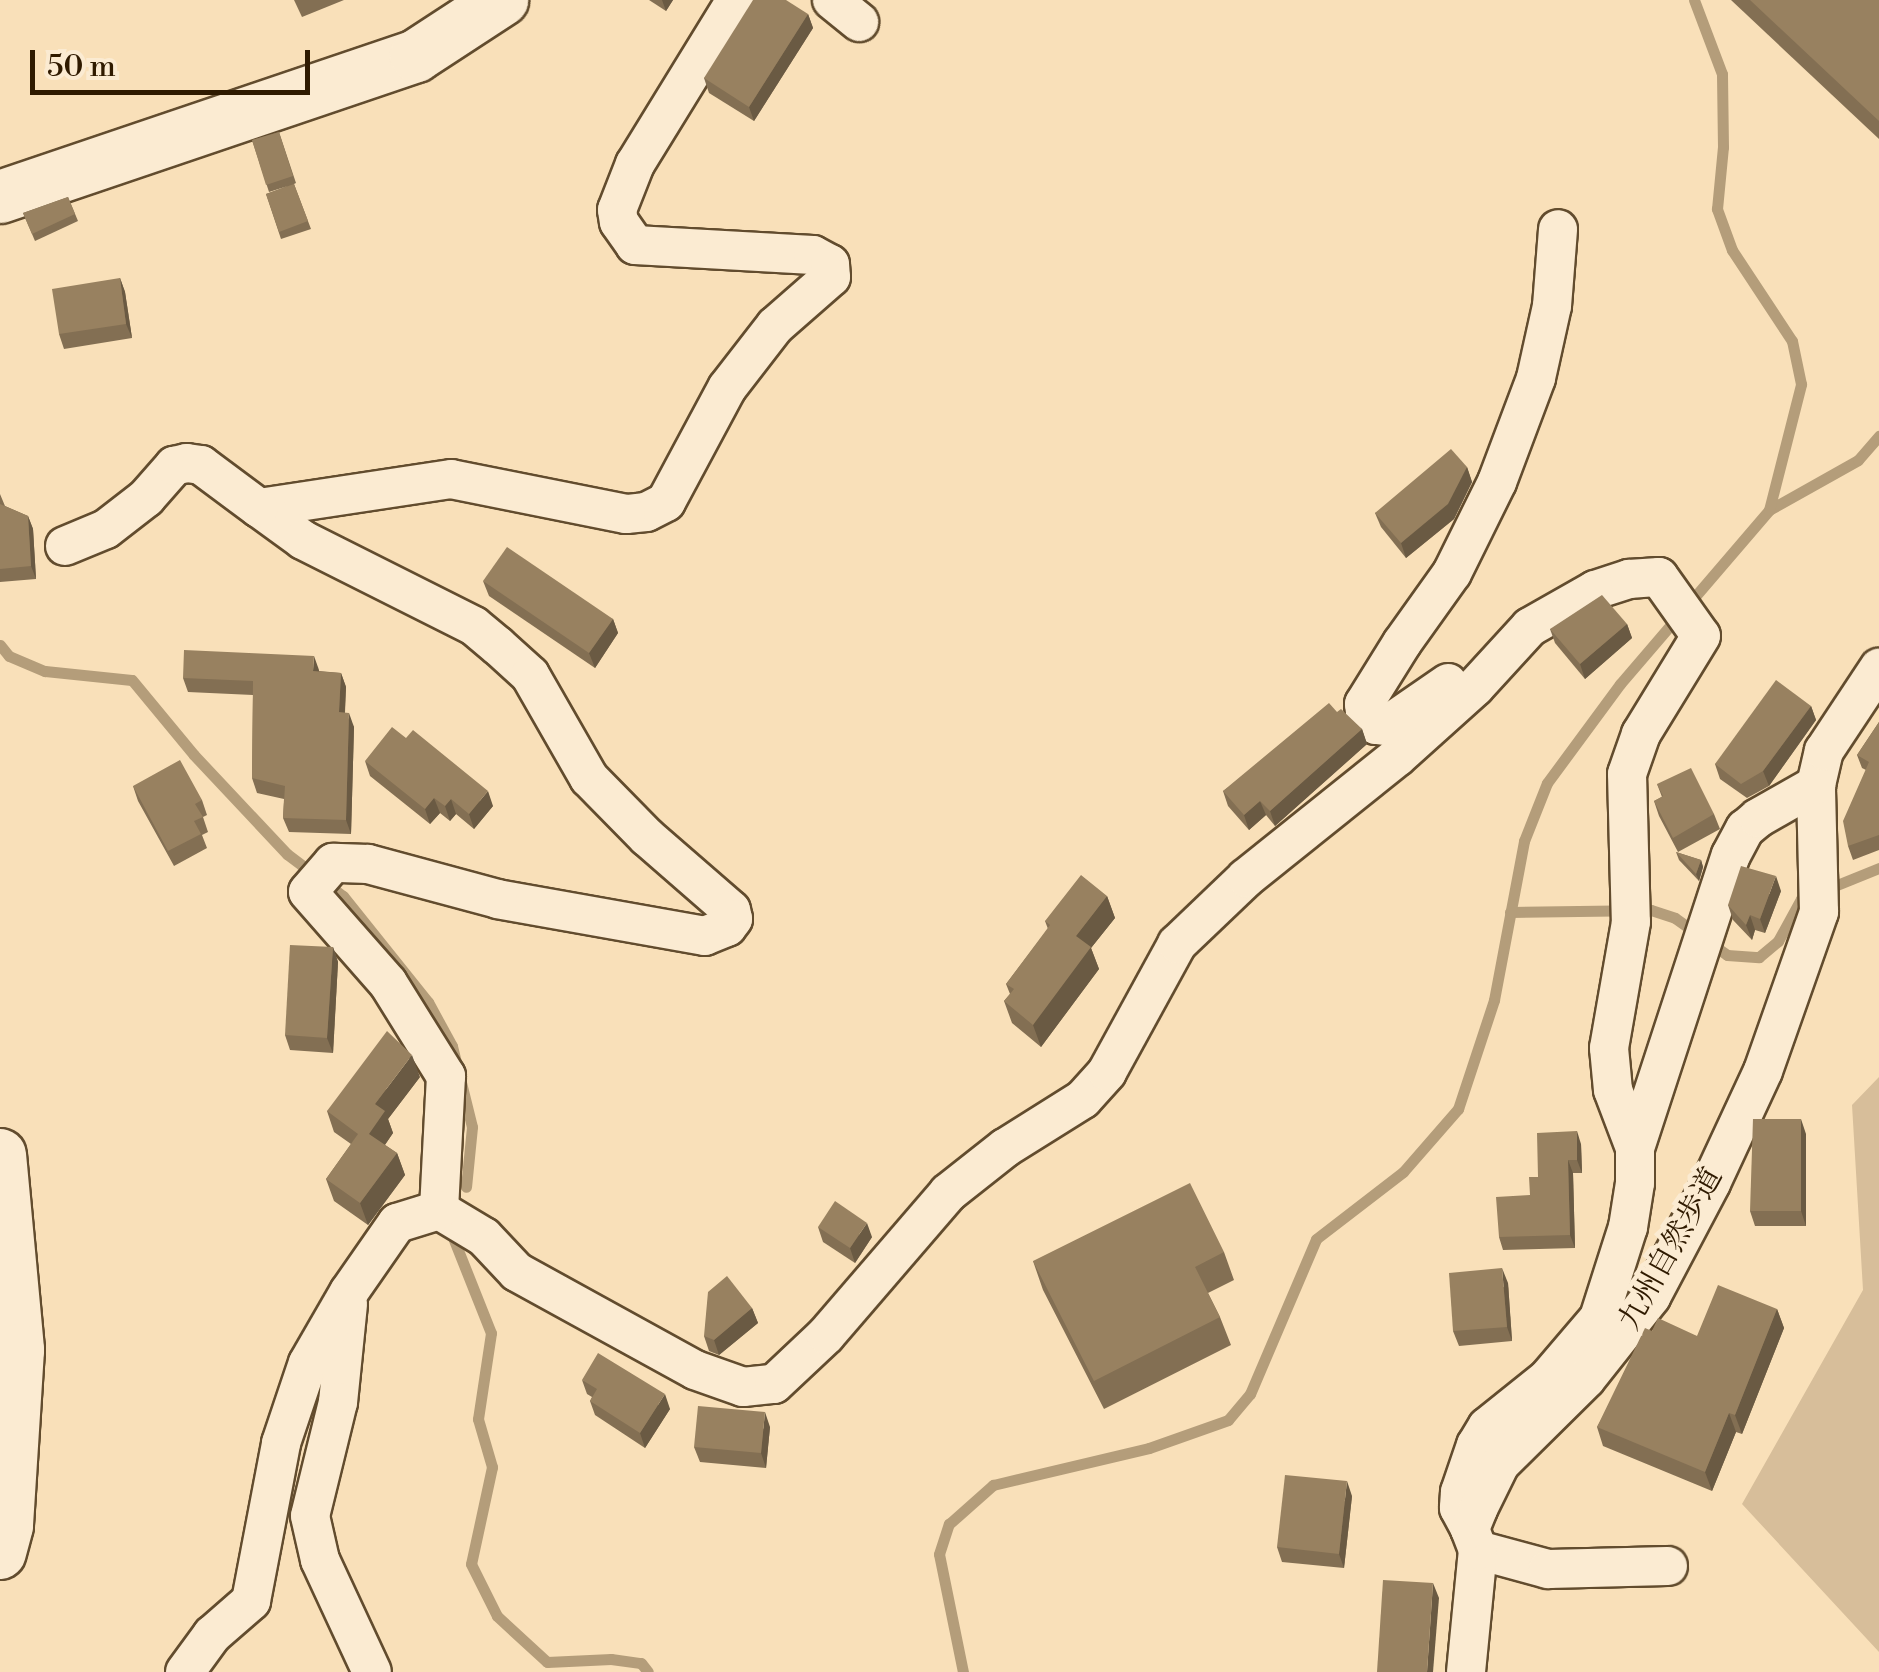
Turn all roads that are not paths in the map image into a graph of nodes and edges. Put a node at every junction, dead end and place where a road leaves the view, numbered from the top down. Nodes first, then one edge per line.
1 (502, 0) edge
2 (736, 0) edge
3 (0, 197) edge
4 (1558, 229) dead end
5 (259, 508) junction
6 (65, 546) dead end
7 (1530, 627) junction
8 (1879, 668) edge
9 (1816, 785) junction
10 (1635, 1148) junction
11 (0, 1155) edge
12 (440, 1210) junction
13 (349, 1292) junction
14 (1474, 1540) junction
15 (0, 1553) edge
16 (1668, 1566) dead end
17 (185, 1672) edge
18 (372, 1672) edge
19 (1466, 1672) edge

1 - 3 street
2 - 5 street
4 - 7 street
5 - 6 street
5 - 12 street
7 - 10 street
7 - 12 street
8 - 9 street
9 - 10 street
9 - 14 street, 九州自然歩道
10 - 14 street
11 - 15 street
12 - 13 street
13 - 17 street
13 - 18 street
14 - 16 street
14 - 19 street, 九州自然歩道

